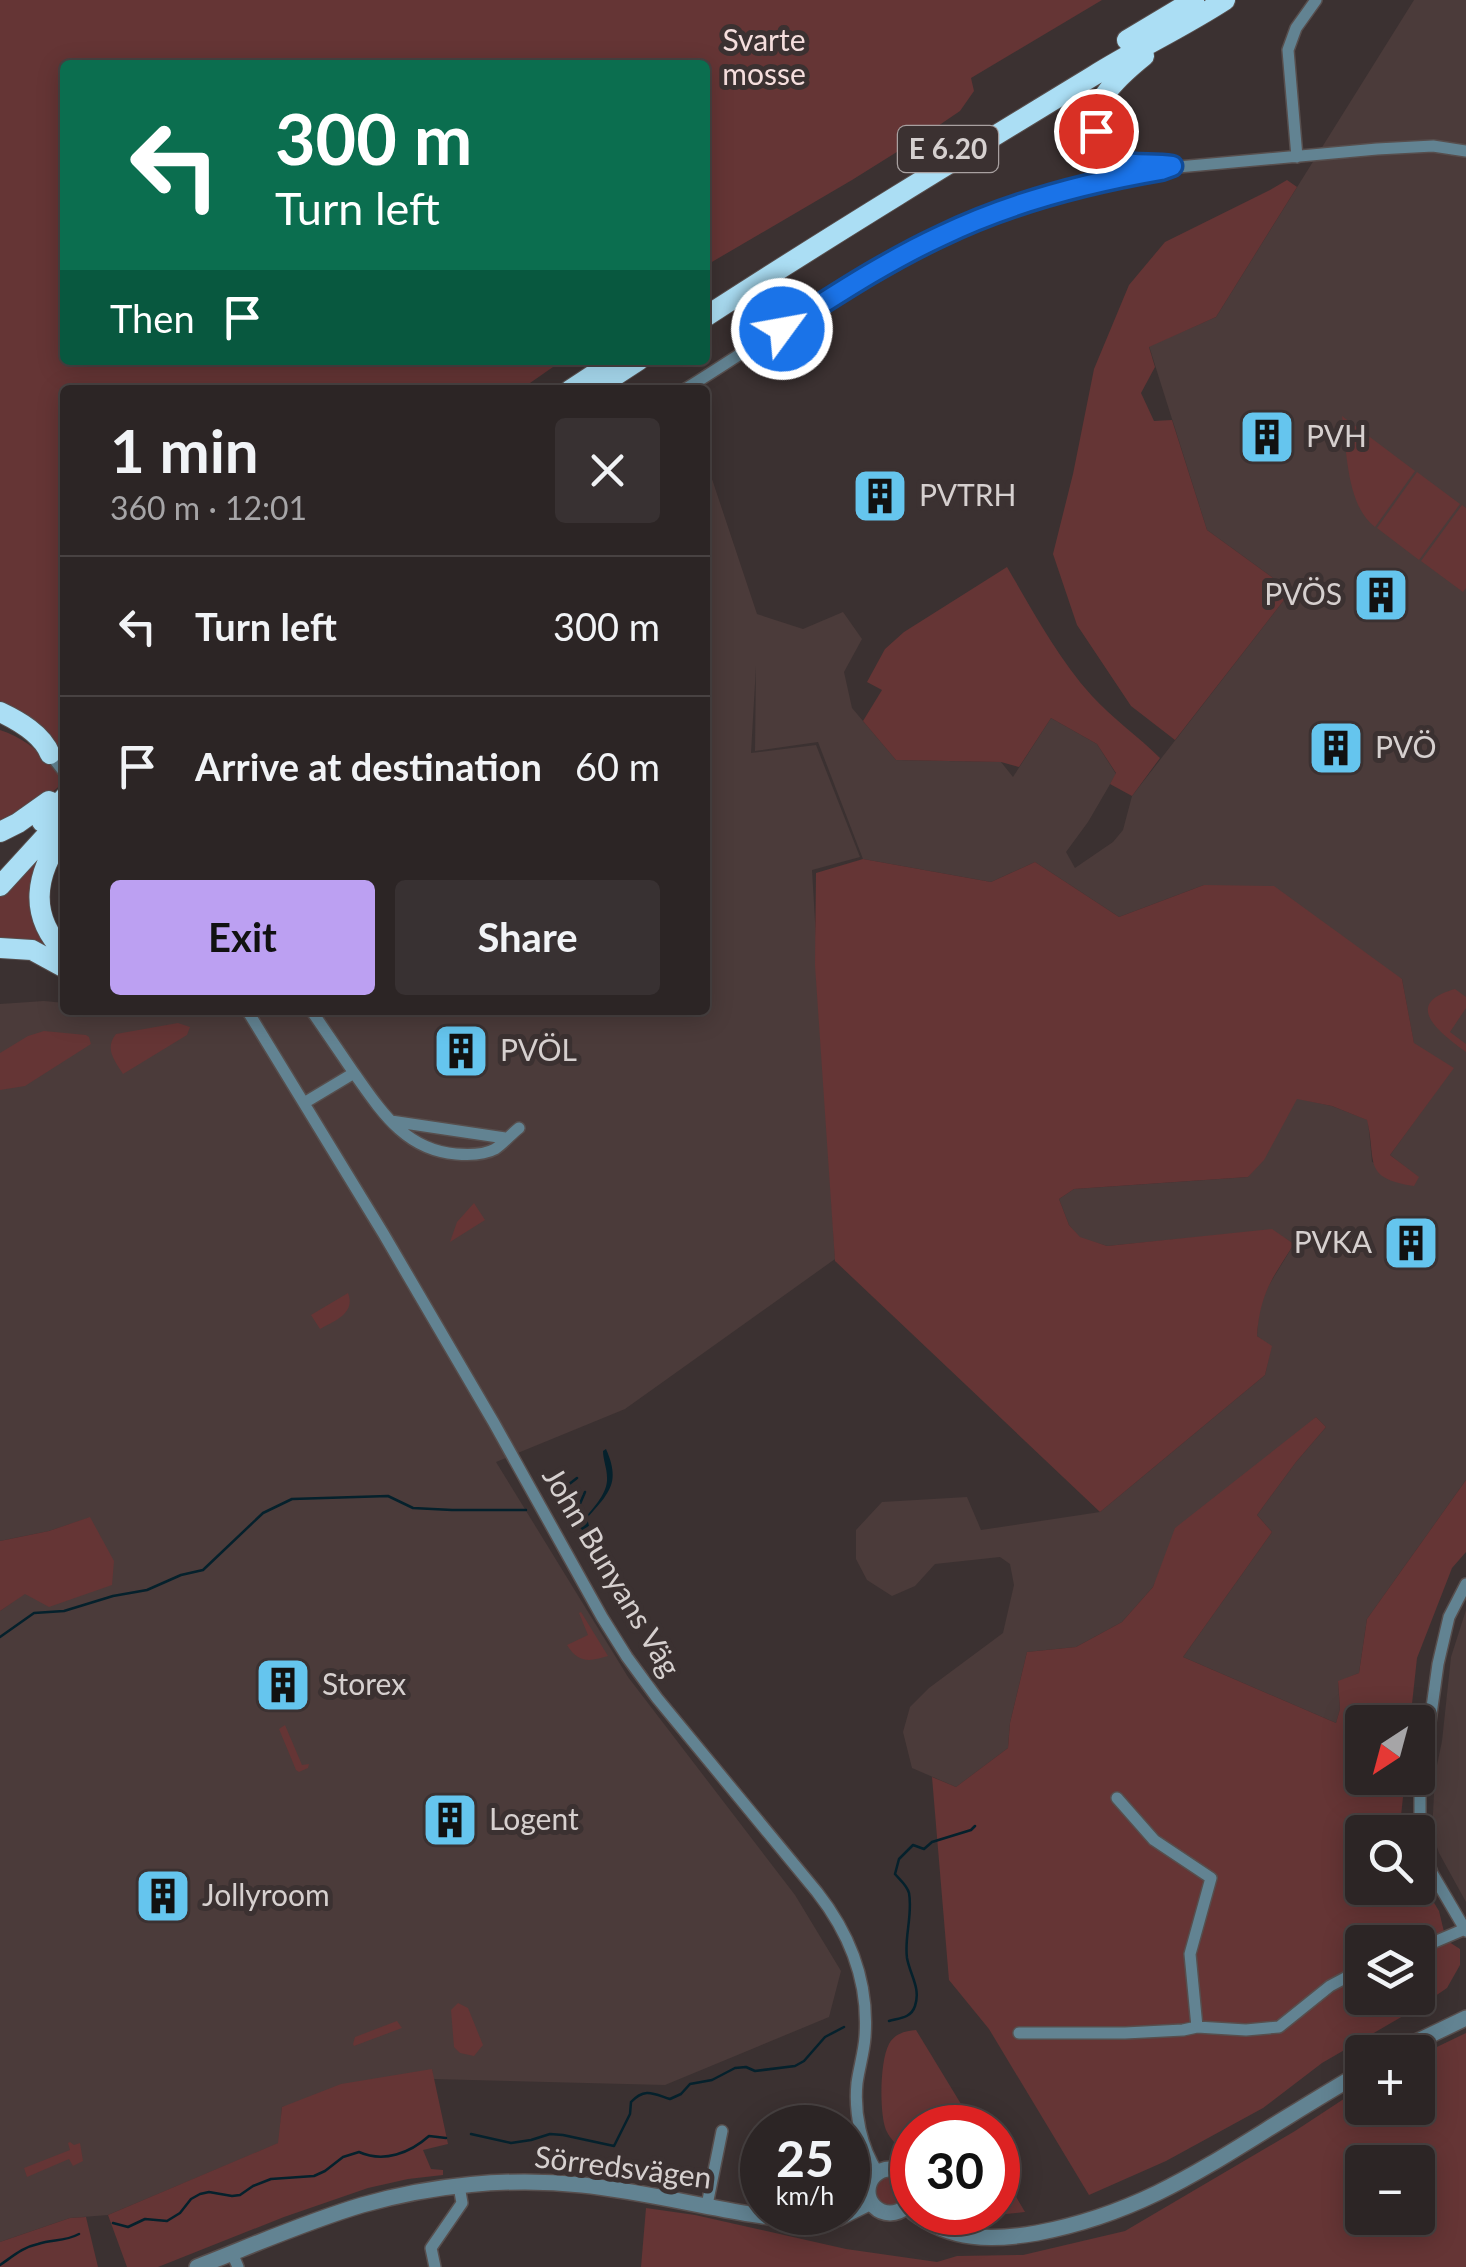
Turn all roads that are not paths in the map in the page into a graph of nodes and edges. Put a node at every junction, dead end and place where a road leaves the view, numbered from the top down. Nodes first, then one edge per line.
1 (1194, 0) edge
2 (1224, 0) edge
3 (1316, 0) edge
4 (1168, 34) junction
5 (1466, 151) edge
6 (1297, 157) junction
7 (1172, 166) junction
8 (710, 299) edge
9 (710, 314) edge
10 (608, 365) edge
11 (631, 365) edge
12 (578, 385) edge
13 (601, 385) edge
14 (692, 385) edge
15 (0, 712) edge
16 (0, 725) edge
17 (50, 754) junction
18 (60, 770) edge
19 (60, 781) edge
20 (60, 802) edge
21 (60, 820) edge
22 (0, 832) edge
23 (60, 842) edge
24 (0, 868) edge
25 (0, 886) edge
26 (60, 947) edge
27 (0, 948) edge
28 (60, 965) edge
29 (251, 1015) edge
30 (314, 1015) edge
31 (354, 1073) junction
32 (304, 1103) junction
33 (391, 1121) junction
34 (519, 1128) dead end
35 (505, 1138) junction
36 (1466, 1584) edge
37 (1117, 1798) dead end
38 (1464, 1924) edge
39 (1435, 1939) edge
40 (1345, 1978) edge
41 (1466, 2018) edge
42 (1197, 2026) junction
43 (1019, 2033) dead end
44 (1430, 2035) edge
45 (1345, 2082) edge
46 (722, 2131) dead end
47 (890, 2170) edge
48 (878, 2172) junction
49 (870, 2183) edge
50 (459, 2186) junction
51 (870, 2202) edge
52 (707, 2205) junction
53 (740, 2210) edge
54 (890, 2213) edge
55 (959, 2235) edge
56 (235, 2260) edge
57 (196, 2267) edge
58 (435, 2267) edge

1 - 8 highway, E 6.20
2 - 4 highway, E 6.20
3 - 6 street
4 - 7 highway
4 - 9 highway, E 6.20
5 - 6 street
6 - 7 street
7 - 14 street
10 - 12 highway
11 - 13 highway
15 - 17 highway
16 - 17 highway
17 - 18 street
19 - 22 highway
20 - 24 highway
21 - 25 highway
23 - 26 highway
27 - 28 highway
29 - 32 street, John Bunyans Väg
30 - 31 street
31 - 32 street
31 - 33 street
32 - 48 street, John Bunyans Väg
33 - 35 street
33 - 35 street
34 - 35 street
36 - 38 street
37 - 42 street
38 - 39 street
40 - 42 street
41 - 44 street
42 - 43 street
45 - 55 street, Sörredsvägen
46 - 52 street
47 - 48 street
48 - 49 street
50 - 52 street, Sörredsvägen
50 - 56 street, Sörredsvägen
50 - 58 street
51 - 54 street, Sörredsvägen
52 - 53 street, Sörredsvägen
56 - 57 street, Sörredsvägen

